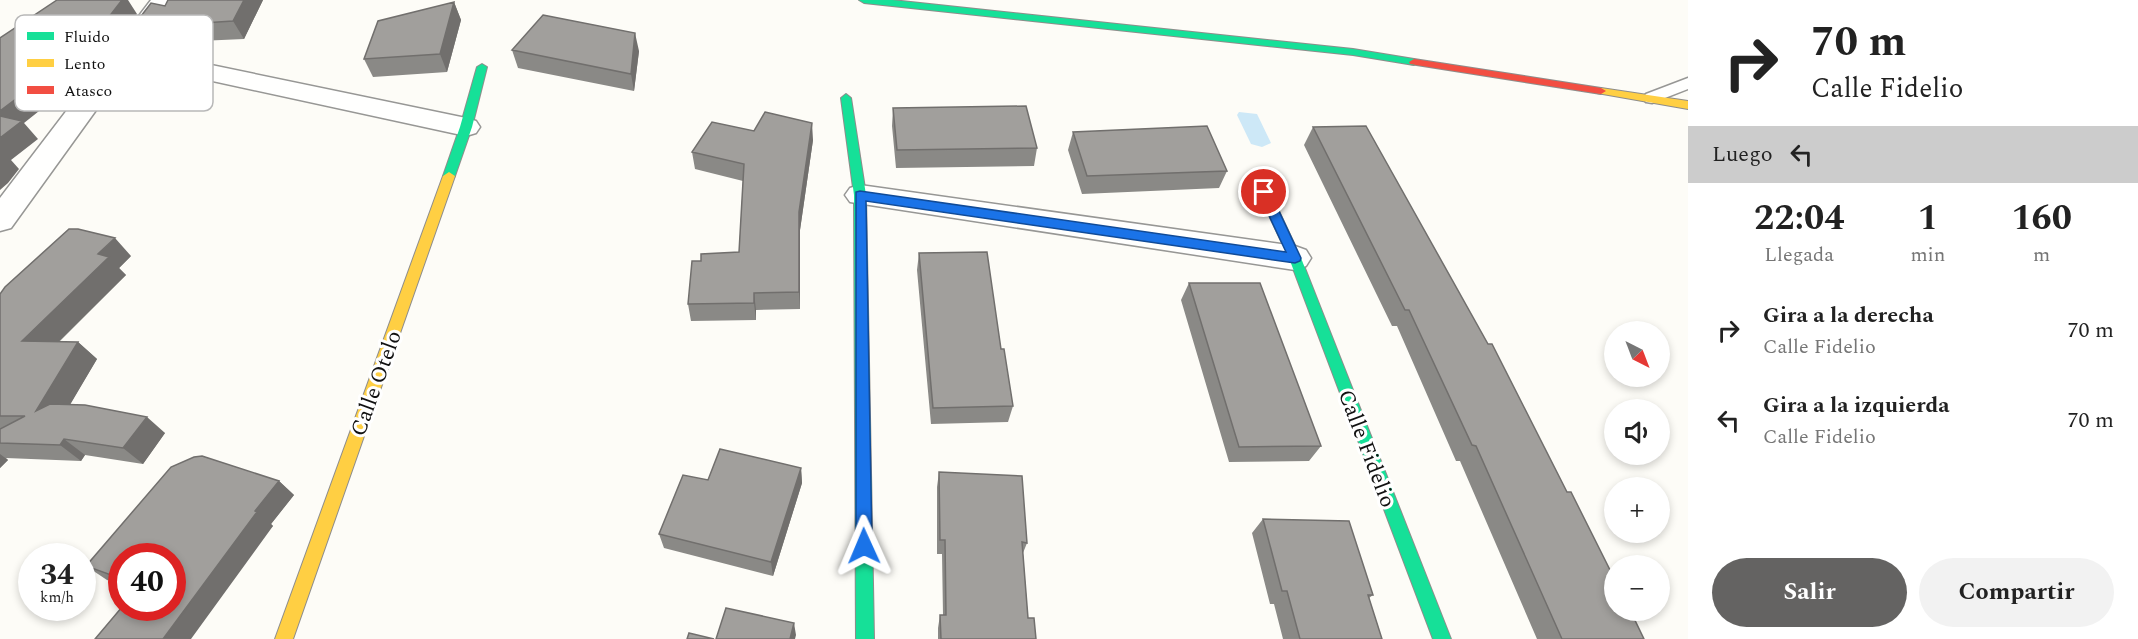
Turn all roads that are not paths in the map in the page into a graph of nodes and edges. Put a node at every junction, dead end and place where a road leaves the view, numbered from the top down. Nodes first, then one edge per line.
1 (163, 0) edge
2 (864, 0) edge
3 (152, 15) edge
4 (482, 67) dead end
5 (213, 73) edge
6 (1688, 83) edge
7 (846, 98) dead end
8 (1652, 98) junction
9 (1688, 105) edge
10 (81, 111) edge
11 (466, 127) junction
12 (1264, 192) dead end
13 (860, 195) junction
14 (0, 220) edge
15 (1295, 258) junction
16 (284, 639) edge
17 (865, 639) edge
18 (1442, 639) edge

1 - 3 street
2 - 8 street
4 - 11 street, Calle Otelo
5 - 11 street
6 - 8 lane
7 - 13 street
8 - 9 street
10 - 14 street
11 - 16 street, Calle Otelo
12 - 15 street, Calle Fidelio
13 - 15 street
13 - 17 street
15 - 18 street, Calle Fidelio

